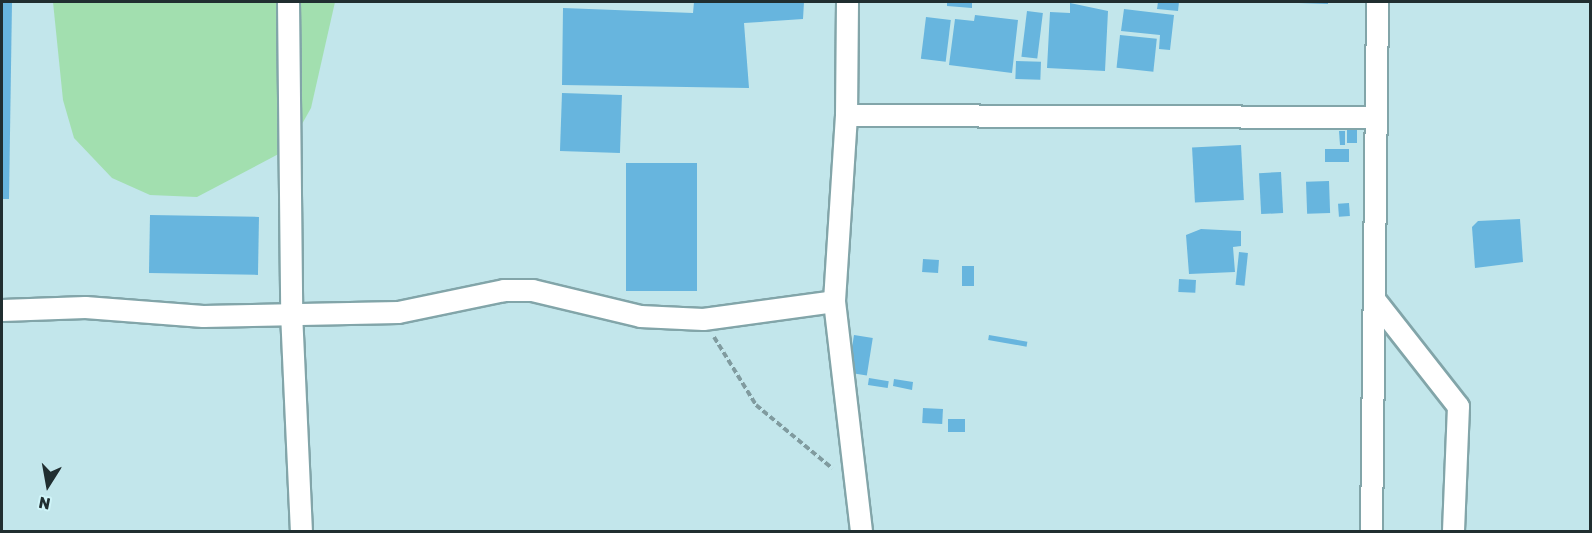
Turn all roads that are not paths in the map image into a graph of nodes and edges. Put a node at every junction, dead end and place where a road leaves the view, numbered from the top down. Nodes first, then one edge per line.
1 (288, 2) edge
2 (847, 2) edge
3 (1377, 2) edge
4 (846, 115) junction
5 (1375, 117) junction
6 (1374, 299) junction
7 (834, 301) junction
8 (2, 310) edge
9 (291, 312) junction
10 (301, 531) edge
11 (861, 531) edge
12 (1371, 531) edge
13 (1453, 531) edge

1 - 9 street
2 - 4 street
3 - 5 street
4 - 5 street
4 - 7 street
5 - 6 street
6 - 12 street
6 - 13 street
7 - 9 street
7 - 11 street
8 - 9 street
9 - 10 street

